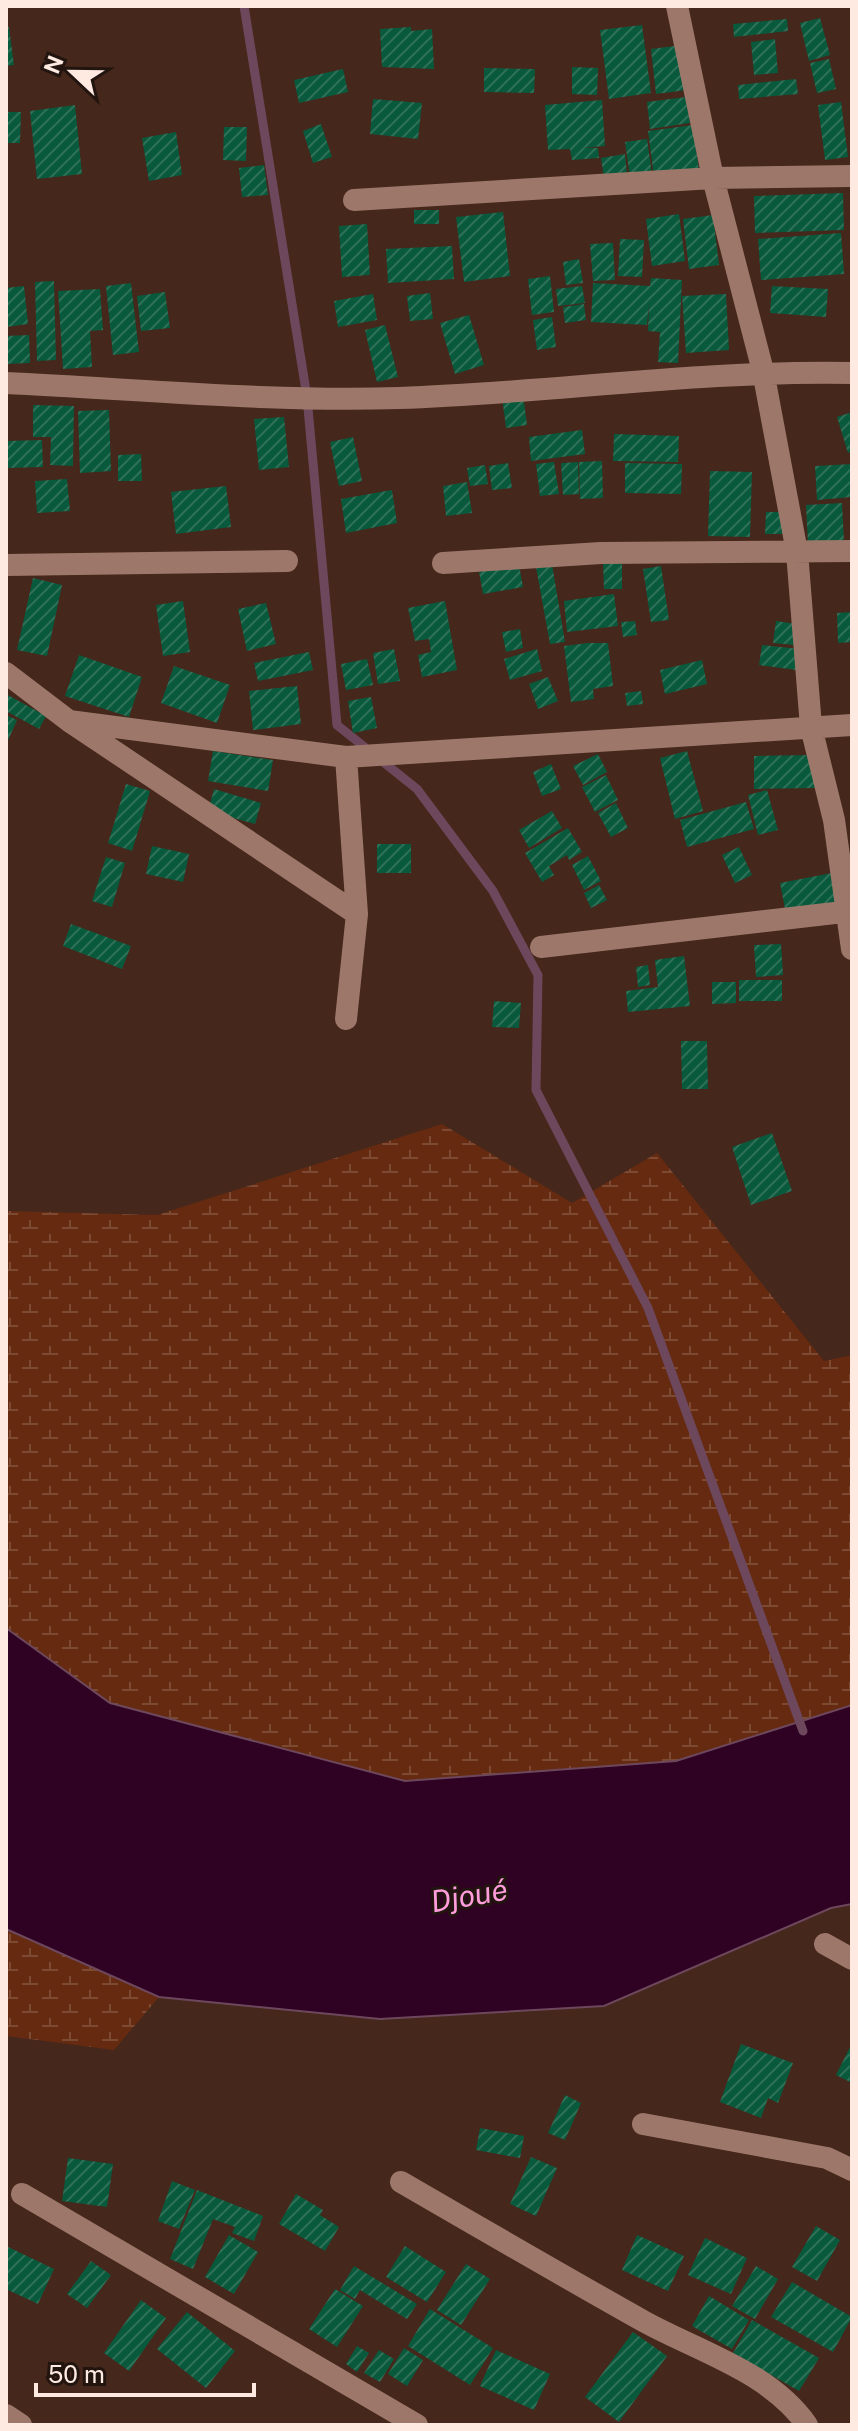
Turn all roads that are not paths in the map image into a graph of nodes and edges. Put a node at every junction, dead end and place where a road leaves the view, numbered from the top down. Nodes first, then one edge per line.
1 (677, 6) edge
2 (852, 176) edge
3 (713, 178) junction
4 (354, 200) dead end
5 (763, 371) junction
6 (852, 373) edge
7 (6, 383) edge
8 (852, 551) edge
9 (797, 552) junction
10 (287, 561) dead end
11 (443, 563) dead end
12 (6, 565) edge
13 (6, 673) edge
14 (69, 721) junction
15 (852, 725) edge
16 (811, 727) junction
17 (346, 757) junction
18 (849, 911) edge
19 (357, 914) junction
20 (541, 947) dead end
21 (852, 949) edge
22 (346, 1019) dead end
23 (825, 1944) dead end
24 (852, 1959) edge
25 (643, 2124) dead end
26 (852, 2170) edge
27 (401, 2182) dead end
28 (22, 2194) dead end
29 (6, 2415) edge
30 (21, 2425) edge
31 (417, 2425) edge
32 (807, 2425) edge

1 - 3 street
2 - 3 street
3 - 4 street
3 - 5 street
5 - 6 street
5 - 7 street
5 - 9 street
8 - 9 street
9 - 11 street
9 - 16 street
10 - 12 street
13 - 14 street
14 - 17 street
14 - 19 street
15 - 16 street
16 - 17 street
16 - 18 street
17 - 19 street
18 - 20 street
18 - 21 street
19 - 22 street
23 - 24 street
25 - 26 street
27 - 32 street
28 - 31 street
29 - 30 street

